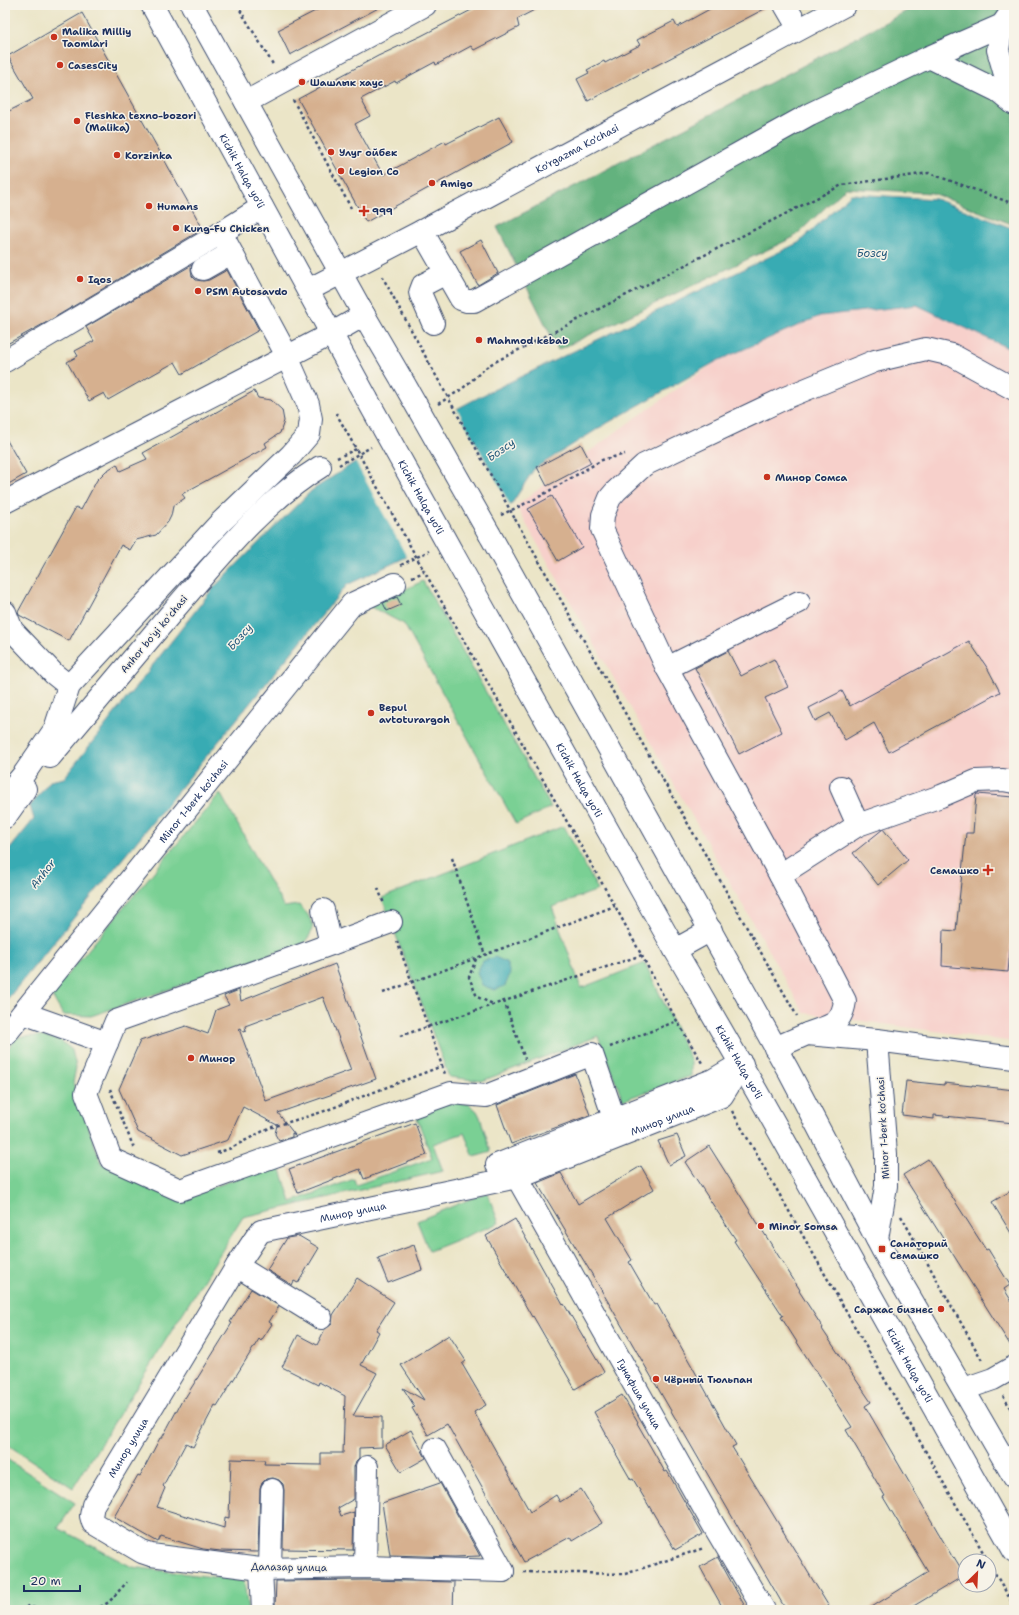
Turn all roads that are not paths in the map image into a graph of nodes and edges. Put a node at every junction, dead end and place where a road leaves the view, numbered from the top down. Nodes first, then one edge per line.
1 (152, 5) edge
2 (192, 5) edge
3 (425, 5) edge
4 (785, 5) edge
5 (845, 5) edge
6 (1008, 16) edge
7 (799, 30) junction
8 (929, 57) junction
9 (1014, 91) edge
10 (246, 102) junction
11 (1014, 104) edge
12 (262, 207) junction
13 (422, 231) junction
14 (221, 233) junction
15 (231, 253) junction
16 (203, 269) dead end
17 (341, 273) junction
18 (446, 273) junction
19 (308, 290) junction
20 (364, 315) junction
21 (433, 323) dead end
22 (331, 334) junction
23 (287, 356) junction
24 (5, 361) edge
25 (1014, 389) edge
26 (320, 467) road end
27 (5, 502) edge
28 (395, 584) dead end
29 (799, 602) dead end
30 (5, 612) edge
31 (667, 668) junction
32 (69, 686) junction
33 (1014, 782) edge
34 (841, 788) dead end
35 (5, 797) edge
36 (5, 817) edge
37 (858, 825) junction
38 (780, 875) junction
39 (323, 910) dead end
40 (390, 922) road end
41 (711, 930) junction
42 (331, 944) junction
43 (676, 950) junction
44 (23, 1013) junction
45 (807, 1034) junction
46 (5, 1035) edge
47 (877, 1040) junction
48 (107, 1043) junction
49 (776, 1048) junction
50 (1014, 1058) edge
51 (742, 1064) junction
52 (614, 1118) junction
53 (497, 1165) dead end
54 (517, 1177) junction
55 (877, 1239) junction
56 (238, 1266) junction
57 (321, 1318) dead end
58 (1014, 1366) edge
59 (964, 1389) junction
60 (436, 1449) dead end
61 (367, 1467) dead end
62 (1014, 1477) edge
63 (272, 1490) dead end
64 (91, 1516) joint
65 (1014, 1551) edge
66 (365, 1567) junction
67 (266, 1569) junction
68 (263, 1610) edge
69 (764, 1610) edge

1 - 12 main road, Kichik Halqa yo'li
2 - 10 main road
3 - 10 main road
4 - 7 main road
5 - 7 main road, Ko'rgazma Ko'chasi
6 - 8 main road
6 - 9 main road
7 - 13 main road, Ko'rgazma Ko'chasi
8 - 11 main road
8 - 18 main road
10 - 17 main road
12 - 14 main road
12 - 19 main road, Kichik Halqa yo'li
13 - 17 main road, Ko'rgazma Ko'chasi
13 - 18 main road
14 - 15 main road
14 - 24 main road
15 - 16 main road
15 - 23 main road
17 - 19 main road, Ko'rgazma Ko'chasi
17 - 20 main road
18 - 21 main road
19 - 22 main road, Kichik Halqa yo'li
20 - 22 main road
20 - 41 main road, bridge
22 - 23 main road
22 - 43 main road, Kichik Halqa yo'li, bridge
23 - 27 main road
23 - 32 main road
25 - 31 main road
26 - 36 main road, Anhor boʻyi koʻchasi
28 - 44 main road, Minor 1-berk ko'chasi
29 - 31 main road
30 - 32 main road
31 - 38 main road
32 - 35 main road
33 - 37 main road
34 - 37 main road
37 - 38 main road
38 - 45 main road
39 - 42 main road
40 - 42 main road
41 - 43 main road
41 - 49 main road
42 - 48 main road
43 - 51 main road, Kichik Halqa yo'li
44 - 46 main road, Minor 1-berk ko'chasi
44 - 48 main road
45 - 47 main road
45 - 49 main road
47 - 50 main road
47 - 55 main road, Minor 1-berk ko'chasi
48 - 52 main road
49 - 55 main road
51 - 52 main road
51 - 54 main road, Минор улица
51 - 65 main road, Kichik Halqa yo'li
52 - 53 main road
54 - 56 main road, Минор улица
54 - 69 main road, Гунафша улица
55 - 59 main road
56 - 57 main road
56 - 64 main road, Минор улица
58 - 59 main road
59 - 62 main road
60 - 66 main road, Далазар улица
61 - 66 main road
63 - 67 main road
64 - 67 main road, Далазар улица
66 - 67 main road, Далазар улица
67 - 68 main road

